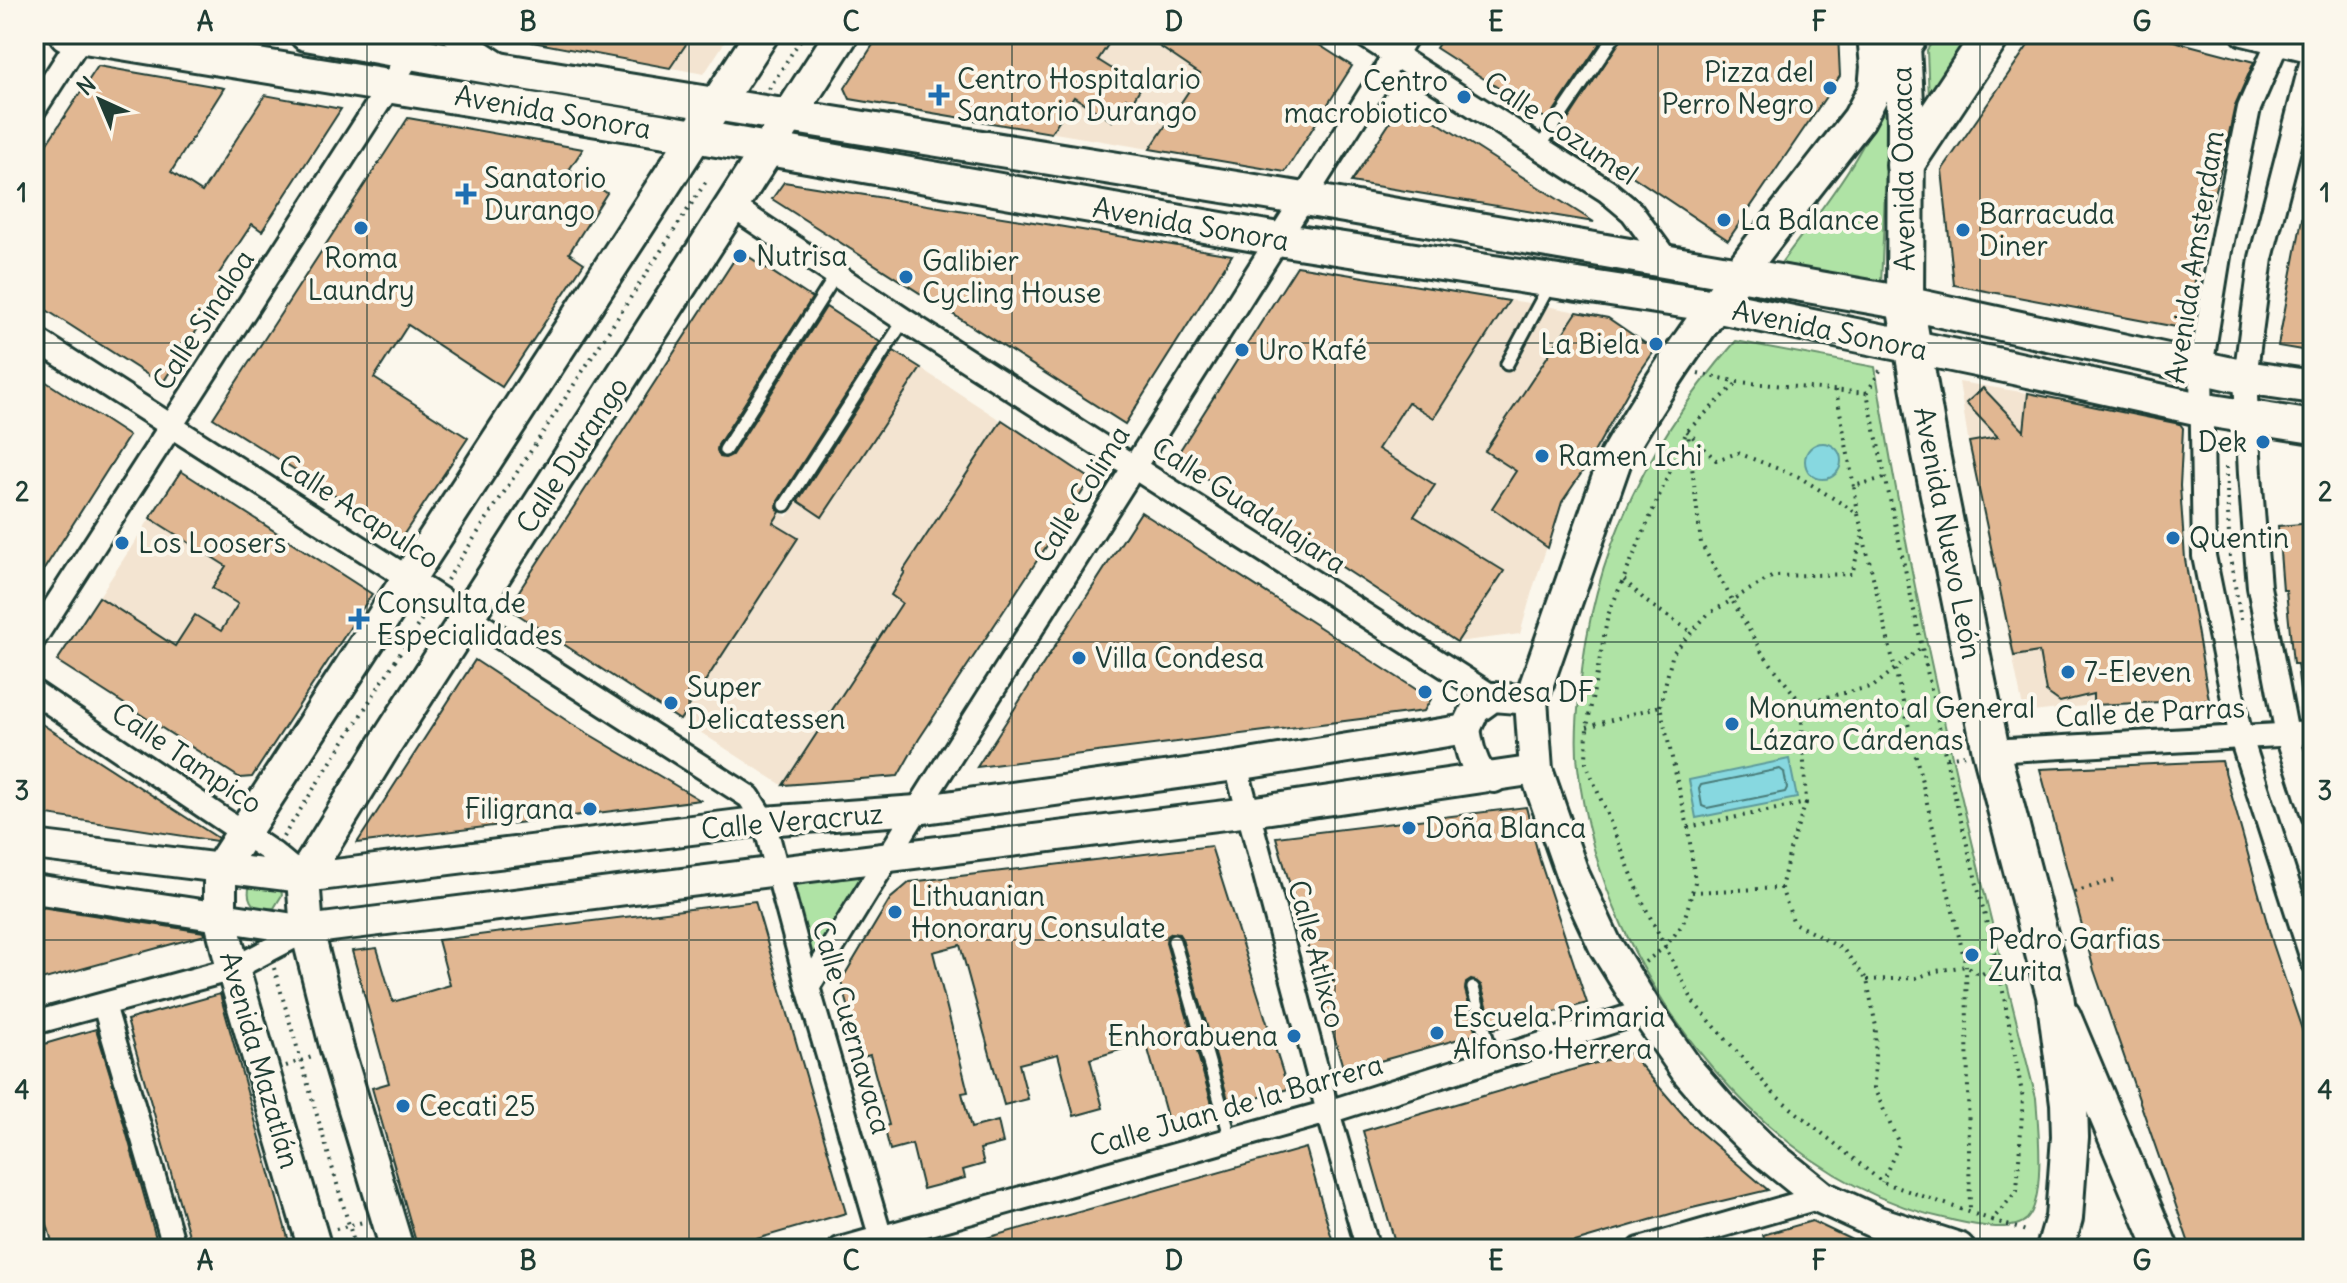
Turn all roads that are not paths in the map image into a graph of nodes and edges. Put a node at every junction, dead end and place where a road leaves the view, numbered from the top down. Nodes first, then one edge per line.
1 (306, 34) edge
2 (453, 34) edge
3 (762, 34) edge
4 (842, 34) edge
5 (1362, 34) edge
6 (1408, 34) edge
7 (1616, 34) edge
8 (1992, 34) edge
9 (2243, 34) edge
10 (77, 35) edge
11 (1897, 37) edge
12 (2278, 39) edge
13 (417, 43) edge
14 (2313, 54) edge
15 (1395, 55) junction
16 (510, 71) junction
17 (573, 80) junction
18 (390, 85) junction
19 (716, 105) junction
20 (34, 110) edge
21 (562, 114) junction
22 (789, 116) junction
23 (696, 136) junction
24 (1539, 148) junction
25 (768, 149) junction
26 (1090, 164) junction
27 (1905, 165) junction
28 (1304, 199) junction
29 (1081, 205) junction
30 (732, 206) junction
31 (1469, 227) junction
32 (1278, 239) junction
33 (1600, 250) junction
34 (1669, 263) junction
35 (1464, 267) junction
36 (1739, 274) junction
37 (836, 275) junction
38 (1552, 281) junction
39 (1593, 287) junction
40 (1905, 303) junction
41 (1715, 306) junction
42 (904, 320) junction
43 (34, 338) edge
44 (1898, 356) junction
45 (1507, 364) dead end
46 (2201, 368) junction
47 (2245, 377) junction
48 (2313, 387) edge
49 (2200, 409) junction
50 (2247, 417) junction
51 (171, 426) junction
52 (2313, 427) edge
53 (725, 450) dead end
54 (1134, 467) junction
55 (785, 505) dead end
56 (409, 578) junction
57 (468, 616) junction
58 (34, 639) edge
59 (34, 692) edge
60 (1493, 697) junction
61 (1531, 700) junction
62 (1466, 729) junction
63 (2313, 733) edge
64 (2287, 735) junction
65 (2241, 738) junction
66 (1991, 751) junction
67 (1236, 766) junction
68 (1536, 770) junction
69 (1494, 778) junction
70 (917, 810) junction
71 (1249, 812) junction
72 (2313, 815) edge
73 (764, 821) junction
74 (243, 833) junction
75 (34, 845) edge
76 (889, 855) junction
77 (220, 869) junction
78 (777, 870) junction
79 (303, 878) junction
80 (34, 889) edge
81 (220, 916) junction
82 (307, 930) junction
83 (1174, 941) dead end
84 (2313, 962) edge
85 (233, 969) junction
86 (808, 987) junction
87 (1473, 988) dead end
88 (2055, 995) junction
89 (104, 1005) junction
90 (1646, 1011) junction
91 (34, 1023) edge
92 (1493, 1059) junction
93 (1328, 1112) junction
94 (1231, 1139) junction
95 (1821, 1197) junction
96 (2041, 1240) edge
97 (313, 1243) edge
98 (882, 1244) edge
99 (1944, 1247) edge
100 (1649, 1248) edge
101 (175, 1249) edge
102 (397, 1249) edge
103 (840, 1249) edge
104 (1368, 1249) edge
105 (2162, 1249) edge

1 - 13 main road, Avenida Sonora
2 - 16 street
3 - 19 main road
4 - 22 main road, Calle Durango
5 - 15 street, Calle Cozumel
6 - 15 street, Calle Colima
7 - 24 lane
8 - 27 main road
9 - 12 street
10 - 18 main road, Avenida Sonora
10 - 20 street
11 - 27 main road, Avenida Oaxaca
11 - 36 main road, Avenida Oaxaca
12 - 14 street
12 - 46 street, Avenida Amsterdam
13 - 16 main road, Avenida Sonora
13 - 18 street, Calle Sinaloa
14 - 47 street
15 - 24 street, Calle Cozumel
15 - 28 street, Calle Colima
16 - 17 main road, Avenida Sonora
17 - 19 main road, Avenida Sonora
17 - 21 main road
18 - 21 main road, Avenida Sonora
18 - 51 street, Calle Sinaloa
19 - 22 main road, Avenida Sonora
19 - 23 main road
21 - 23 main road, Avenida Sonora
22 - 25 main road, Calle Durango
22 - 26 main road, Avenida Sonora
23 - 25 main road, Avenida Sonora
23 - 56 main road
24 - 34 street, Calle Cozumel
25 - 29 main road, Avenida Sonora
25 - 30 main road, Calle Durango
26 - 28 main road, Avenida Sonora
26 - 29 main road
27 - 40 main road, Avenida Oaxaca
28 - 31 main road, Avenida Sonora
28 - 32 street, Calle Colima
29 - 32 main road, Avenida Sonora
30 - 37 street, Calle Guadalajara
30 - 57 main road, Calle Durango
31 - 33 main road, Avenida Sonora
31 - 35 main road
32 - 35 main road, Avenida Sonora
32 - 54 street, Calle Colima
33 - 34 main road, Avenida Sonora
33 - 39 main road
34 - 36 main road, Avenida Sonora
35 - 38 main road, Avenida Sonora
36 - 40 main road, Avenida Sonora
36 - 41 main road, Avenida Oaxaca
37 - 42 street, Calle Guadalajara
37 - 53 lane
38 - 39 main road, Avenida Sonora
38 - 45 lane
39 - 41 main road, Avenida Sonora
40 - 44 main road, Avenida Nuevo León
40 - 46 main road, Avenida Sonora
41 - 44 main road, Avenida Sonora
41 - 61 main road, Avenida Oaxaca
42 - 54 street, Calle Guadalajara
42 - 55 lane
43 - 51 street, Calle Acapulco
44 - 49 main road, Avenida Sonora
44 - 66 main road, Avenida Nuevo León
46 - 47 main road, Avenida Sonora
46 - 49 street, Avenida Amsterdam
47 - 48 main road, Avenida Sonora
47 - 50 street
49 - 50 main road, Avenida Sonora
49 - 65 street, Avenida Amsterdam
50 - 52 main road, Avenida Sonora
50 - 64 street
51 - 56 street, Calle Acapulco
51 - 58 street, Calle Sinaloa
54 - 60 street, Calle Guadalajara
54 - 70 street, Calle Colima
56 - 57 street, Calle Acapulco
56 - 74 main road
57 - 73 street, Calle Acapulco
57 - 79 main road, Calle Durango
59 - 74 street, Calle Tampico
60 - 61 street
60 - 62 street
61 - 68 main road
62 - 67 street, Calle Veracruz
62 - 69 street
63 - 64 street, Calle de Parras
64 - 65 street, Calle de Parras
64 - 72 street
65 - 66 street, Calle de Parras
65 - 84 street, Avenida Amsterdam
66 - 88 main road, Avenida Nuevo León
67 - 70 street, Calle Veracruz
67 - 71 street, Calle Atlixco
68 - 69 street, Calle Veracruz
68 - 90 main road
69 - 71 street, Calle Veracruz
70 - 73 street, Calle Veracruz
70 - 76 street, Calle Colima
71 - 76 street, Calle Veracruz
71 - 93 street, Calle Atlixco
73 - 78 street, Calle Cuernavaca
73 - 79 street, Calle Veracruz
74 - 77 main road
74 - 79 street, Calle Tampico
75 - 77 street, Calle Veracruz
76 - 78 street, Calle Veracruz
76 - 86 street, Calle Colima
77 - 79 street, Calle Veracruz
77 - 81 main road, Avenida Mazatlán
78 - 82 street, Calle Veracruz
78 - 86 street, Calle Cuernavaca
79 - 82 main road
80 - 81 street, Calle Veracruz
81 - 82 street, Calle Veracruz
81 - 85 main road, Avenida Mazatlán
82 - 85 street
82 - 102 main road
83 - 94 lane
85 - 89 street
85 - 97 main road, Avenida Mazatlán
86 - 98 street, Calle Cuernavaca
87 - 92 lane
88 - 96 main road, Avenida Nuevo León
88 - 105 main road, Avenida Nuevo León
89 - 91 street
89 - 101 street
90 - 92 street, Calle Juan de la Barrera
90 - 95 main road
92 - 93 street, Calle Juan de la Barrera
93 - 94 street, Calle Juan de la Barrera
93 - 104 street, Calle Atlixco
94 - 98 street, Calle Juan de la Barrera
95 - 99 main road
95 - 100 street
98 - 103 street, Calle Juan de la Barrera

